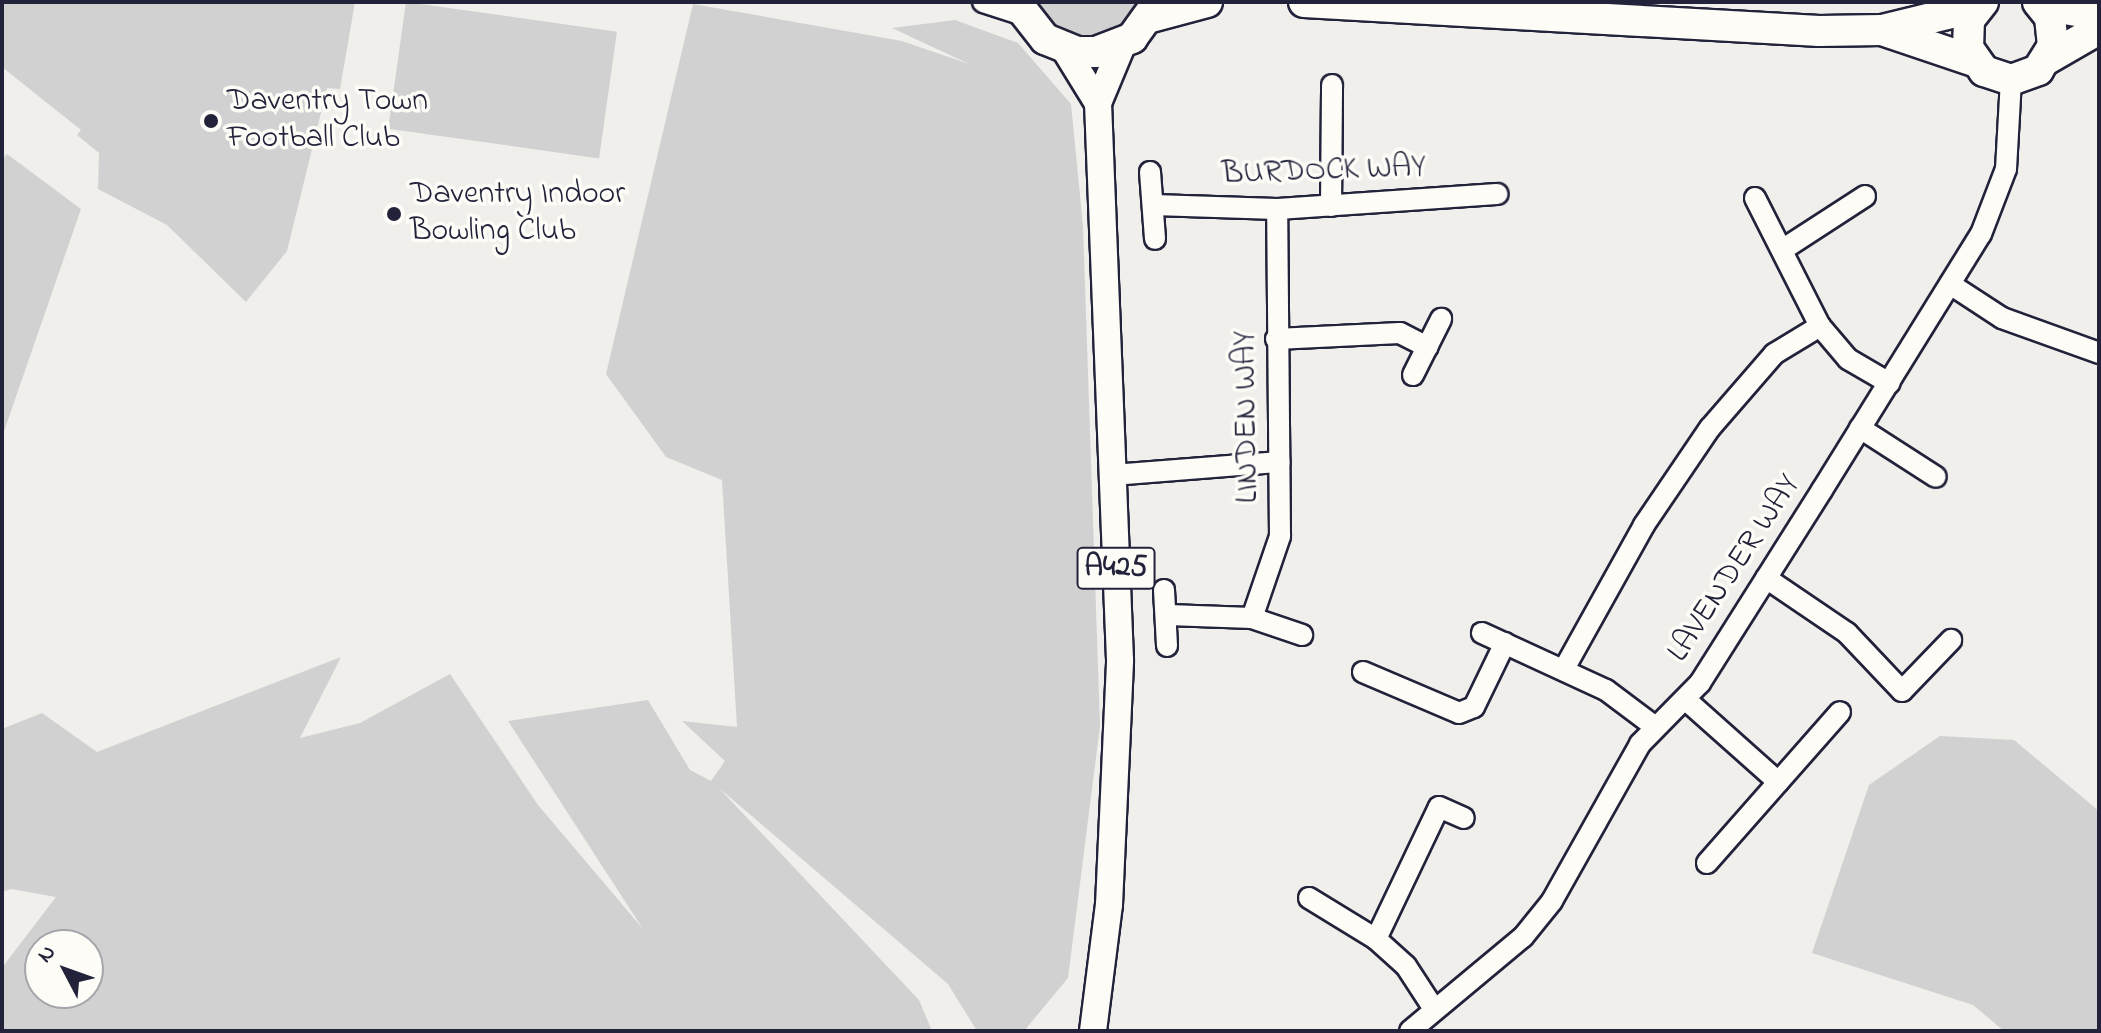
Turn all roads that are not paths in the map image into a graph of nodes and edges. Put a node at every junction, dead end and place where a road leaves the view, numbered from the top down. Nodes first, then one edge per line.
1 (983, 2) edge
2 (1207, 2) edge
3 (1304, 2) edge
4 (2040, 4) edge
5 (1980, 5) edge
6 (1020, 9) edge
7 (1154, 10) edge
8 (2099, 15) edge
9 (2099, 29) edge
10 (1882, 30) junction
11 (1123, 43) junction
12 (1064, 48) junction
13 (2047, 59) junction
14 (1974, 61) junction
15 (2011, 80) junction
16 (1332, 85) dead end
17 (1098, 103) junction
18 (1150, 172) dead end
19 (1497, 194) dead end
20 (1865, 196) dead end
21 (1755, 198) dead end
22 (1154, 205) junction
23 (1331, 206) junction
24 (1277, 209) junction
25 (1155, 239) dead end
26 (1782, 250) junction
27 (1950, 284) junction
28 (1441, 319) dead end
29 (1820, 326) junction
30 (1276, 339) junction
31 (1428, 347) junction
32 (2099, 353) edge
33 (1413, 375) dead end
34 (1889, 383) junction
35 (1860, 428) junction
36 (1279, 462) junction
37 (1113, 475) junction
38 (1936, 477) dead end
39 (1766, 578) junction
40 (1164, 590) dead end
41 (1168, 615) junction
42 (1252, 618) junction
43 (1482, 633) dead end
44 (1302, 635) dead end
45 (1951, 640) dead end
46 (1505, 643) junction
47 (1167, 646) dead end
48 (1564, 669) junction
49 (1363, 672) dead end
50 (1685, 699) junction
51 (1840, 712) dead end
52 (1654, 726) junction
53 (1778, 782) junction
54 (1464, 818) dead end
55 (1707, 863) dead end
56 (1309, 898) dead end
57 (1376, 939) junction
58 (1434, 1009) junction
59 (1093, 1031) edge
60 (1410, 1031) edge

1 - 6 street
2 - 7 highway
3 - 10 highway
4 - 8 highway
4 - 13 highway
5 - 10 highway
5 - 14 highway
6 - 12 highway
7 - 11 highway
9 - 13 highway
10 - 14 highway
11 - 12 highway
11 - 17 main road
12 - 17 main road
13 - 15 highway
14 - 15 highway
15 - 27 street, LAVENDER WAY
16 - 23 street
17 - 37 main road, A425
18 - 22 street
19 - 23 street, BURDOCK WAY
20 - 26 street
21 - 26 street
22 - 24 street, BURDOCK WAY
22 - 25 street
23 - 24 street, BURDOCK WAY
24 - 30 street, LINDEN WAY
26 - 29 street
27 - 32 street
27 - 34 street, LAVENDER WAY
28 - 31 street
29 - 34 street
29 - 48 street
30 - 31 street
30 - 36 street, LINDEN WAY
31 - 33 street
34 - 35 street, LAVENDER WAY
35 - 38 street
35 - 39 street, LAVENDER WAY
36 - 37 street
36 - 42 street, LINDEN WAY
37 - 59 main road, A425
39 - 45 street
39 - 50 street, LAVENDER WAY
40 - 41 street
41 - 42 street
41 - 47 street
42 - 44 street
43 - 46 street
46 - 48 street
46 - 49 street
48 - 52 street
50 - 52 street, LAVENDER WAY
50 - 53 street
51 - 53 street
52 - 58 street, LAVENDER WAY
53 - 55 street
54 - 57 street
56 - 57 street
57 - 58 street
58 - 60 street, LAVENDER WAY

